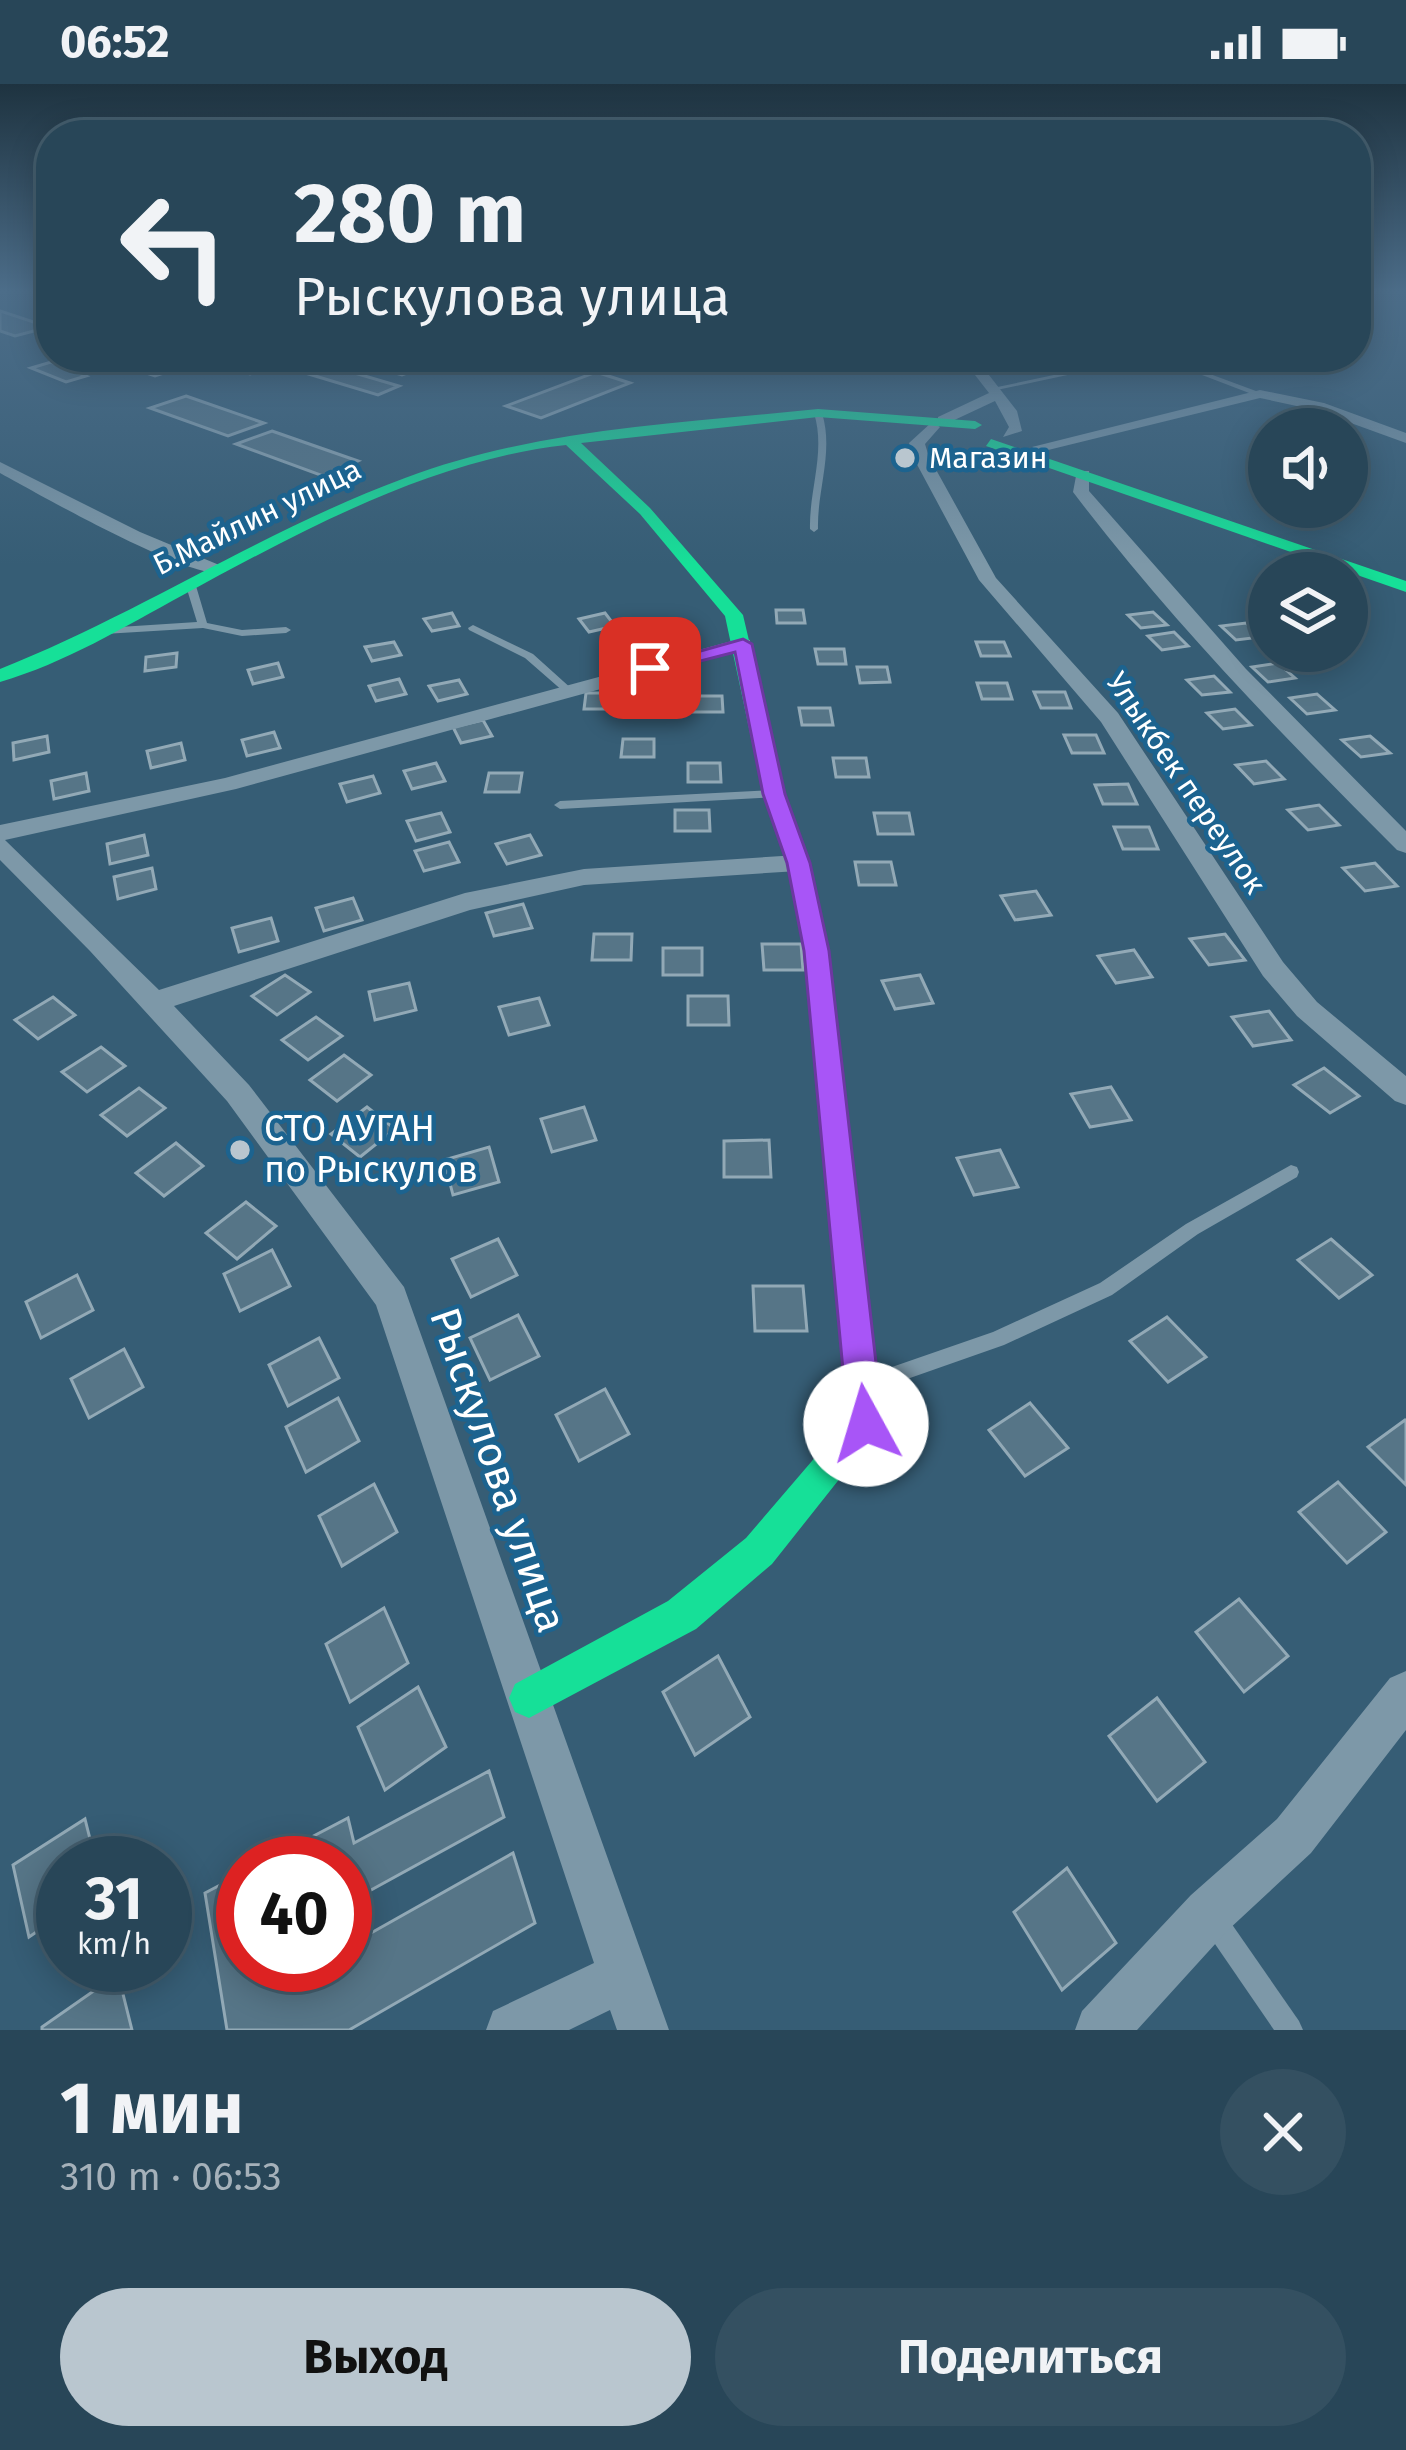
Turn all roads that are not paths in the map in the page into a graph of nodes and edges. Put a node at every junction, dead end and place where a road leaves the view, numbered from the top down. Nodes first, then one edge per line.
1 (988, 383) edge
2 (1037, 383) edge
3 (1227, 383) edge
4 (995, 392) junction
5 (1259, 394) junction
6 (818, 413) junction
7 (966, 430) junction
8 (567, 438) junction
9 (1406, 438) edge
10 (1040, 446) junction
11 (0, 467) edge
12 (1083, 474) junction
13 (814, 529) dead end
14 (217, 571) junction
15 (1406, 574) edge
16 (191, 586) junction
17 (1406, 587) edge
18 (203, 625) junction
19 (472, 628) dead end
20 (286, 630) dead end
21 (97, 631) junction
22 (743, 644) junction
23 (0, 676) edge
24 (568, 690) junction
25 (774, 794) junction
26 (560, 805) dead end
27 (0, 833) edge
28 (1406, 845) edge
29 (0, 846) edge
30 (798, 863) junction
31 (154, 1002) junction
32 (1406, 1093) edge
33 (1292, 1172) dead end
34 (861, 1386) junction
35 (1406, 1694) edge
36 (529, 1698) junction
37 (1209, 1912) junction
38 (624, 1976) junction
39 (512, 2030) edge
40 (643, 2030) edge
41 (1101, 2030) edge
42 (1290, 2030) edge

1 - 4 street
2 - 4 lane
3 - 5 lane
4 - 7 street
4 - 7 street, Улыкбек переулок
5 - 9 street
5 - 10 street
6 - 7 street, Б.Майлин улица
6 - 8 street, Б.Майлин улица
6 - 13 lane
7 - 10 street
7 - 12 street
7 - 32 street, Улыкбек переулок
8 - 14 street, Б.Майлин улица
8 - 22 street
10 - 15 street
11 - 14 street
12 - 17 street
12 - 28 street
14 - 16 street, Б.Майлин улица
16 - 18 lane
16 - 21 street, Б.Майлин улица
18 - 20 lane
18 - 21 lane
19 - 24 lane
21 - 23 street, Б.Майлин улица
22 - 24 street
22 - 25 street
24 - 27 street
25 - 26 lane
25 - 30 street
29 - 31 street, Рыскулова улица
30 - 31 street
30 - 34 street
31 - 36 street, Рыскулова улица
33 - 34 lane
34 - 36 street
35 - 37 street
36 - 38 street, Рыскулова улица
37 - 41 street
37 - 42 lane
38 - 39 street
38 - 40 street, Рыскулова улица

